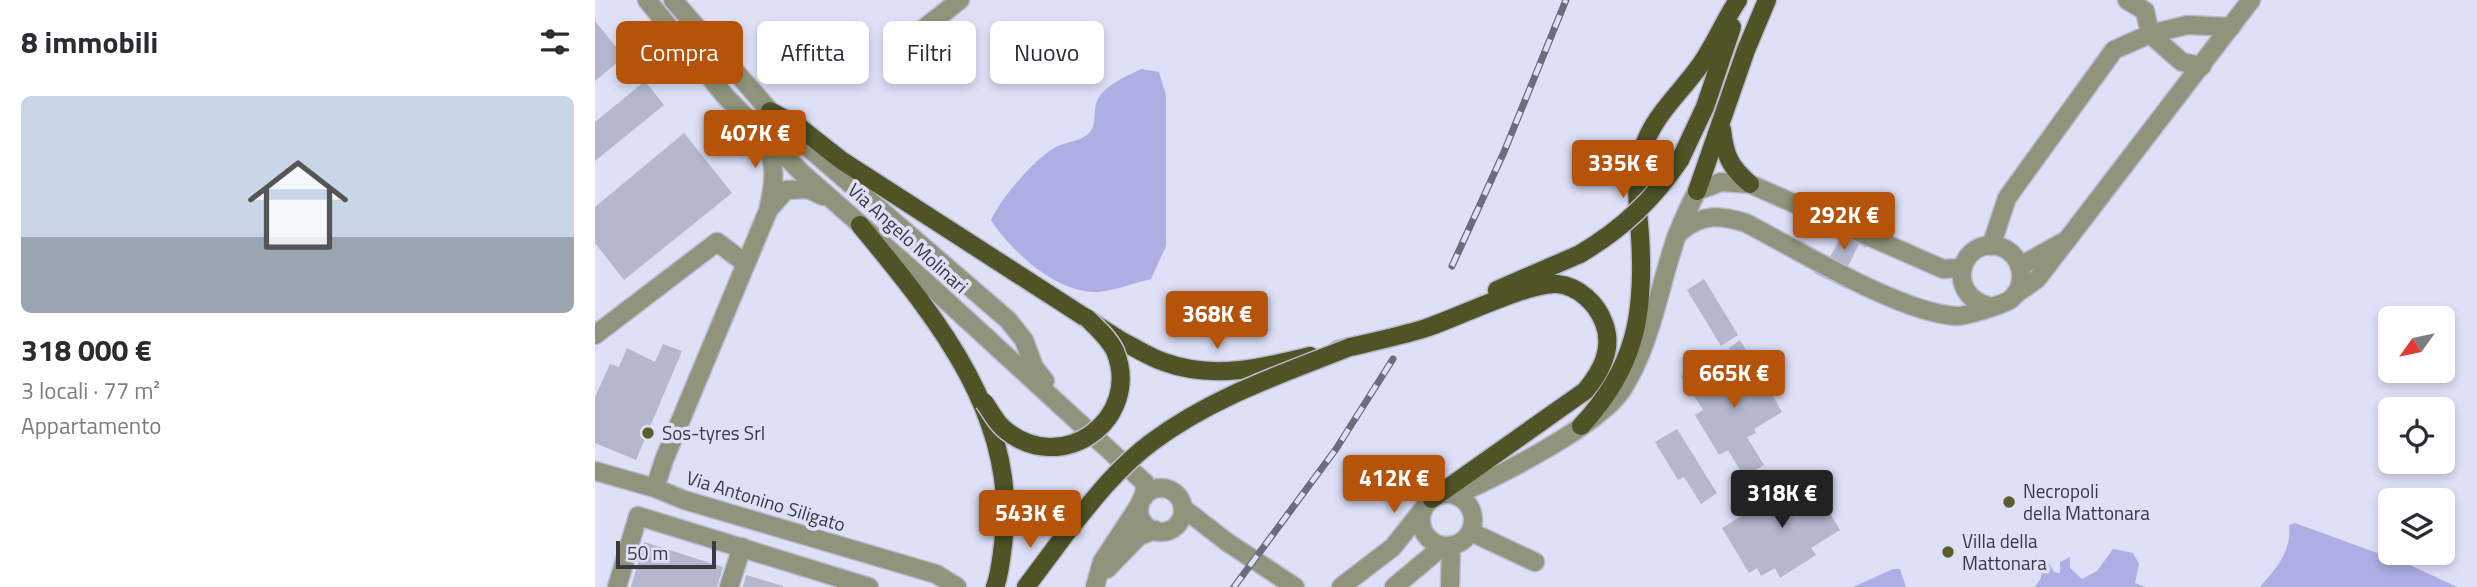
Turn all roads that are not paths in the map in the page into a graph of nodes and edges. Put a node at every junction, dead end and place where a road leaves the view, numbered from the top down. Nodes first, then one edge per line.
1 (647, 0) edge
2 (673, 0) edge
3 (960, 0) edge
4 (1739, 0) edge
5 (1767, 0) edge
6 (2127, 0) edge
7 (2251, 0) edge
8 (933, 21) edge
9 (2231, 27) junction
10 (2150, 34) junction
11 (2202, 66) junction
12 (770, 111) junction
13 (1721, 126) junction
14 (755, 127) junction
15 (1750, 184) junction
16 (1697, 191) junction
17 (836, 202) junction
18 (768, 211) junction
19 (860, 225) junction
20 (1678, 234) junction
21 (2067, 240) junction
22 (1991, 246) junction
23 (745, 262) junction
24 (2020, 266) junction
25 (1962, 268) junction
26 (2016, 294) junction
27 (1988, 306) junction
28 (1087, 318) junction
29 (595, 335) edge
30 (1358, 344) junction
31 (984, 402) junction
32 (1581, 426) junction
33 (595, 471) edge
34 (1489, 481) junction
35 (655, 488) junction
36 (1161, 488) junction
37 (1456, 495) junction
38 (1142, 500) junction
39 (1428, 503) junction
40 (1183, 508) junction
41 (1472, 524) junction
42 (1175, 526) junction
43 (1155, 530) junction
44 (1227, 542) junction
45 (1442, 544) junction
46 (741, 547) junction
47 (1393, 547) junction
48 (854, 550) junction
49 (1535, 562) dead end
50 (843, 583) edge
51 (617, 587) edge
52 (730, 587) edge
53 (869, 587) edge
54 (957, 587) edge
55 (995, 587) edge
56 (1026, 587) edge
57 (1095, 587) edge
58 (1295, 587) edge
59 (1341, 587) edge
60 (1394, 587) edge
61 (1450, 587) edge

1 - 14 street, Via Angelo Molinari
2 - 12 street, Via Angelo Molinari
3 - 8 street
4 - 30 main road, bridge
4 - 32 main road
5 - 13 main road
6 - 10 street
7 - 9 street
9 - 10 street
9 - 11 street
10 - 11 street
10 - 22 street
11 - 21 street
12 - 28 main road
12 - 36 street, Via Angelo Molinari
13 - 15 main road
13 - 16 main road
14 - 17 street, Via Angelo Molinari
14 - 18 street, Via Antonino Siligato
15 - 16 street
15 - 25 street
16 - 20 street
17 - 18 street, Via Antonino Siligato
17 - 19 street, Via Angelo Molinari
18 - 23 street, Via Antonino Siligato
19 - 31 main road
19 - 38 street, Via Angelo Molinari
20 - 27 street
20 - 32 street
21 - 24 street
21 - 26 street
22 - 24 street
22 - 25 street
23 - 29 street
23 - 35 street, Via Antonino Siligato
24 - 26 street
25 - 27 street
26 - 27 street
28 - 30 main road, bridge
28 - 31 main road, bridge
30 - 39 main road
30 - 56 main road, bridge
31 - 55 main road
32 - 34 street
33 - 35 street
34 - 37 street
34 - 41 street
35 - 48 street, Via Antonino Siligato
36 - 38 street
36 - 40 street
37 - 39 street
37 - 41 street
38 - 43 street
38 - 57 street
39 - 45 street
39 - 47 street
40 - 42 street
40 - 44 street
41 - 45 street
41 - 49 street
42 - 43 street
42 - 44 street
43 - 57 street
44 - 58 street
45 - 47 street
45 - 60 street
45 - 61 street
46 - 50 street
46 - 51 street
46 - 52 street
47 - 59 street
48 - 50 street
48 - 54 street, Via Antonino Siligato
50 - 53 street

